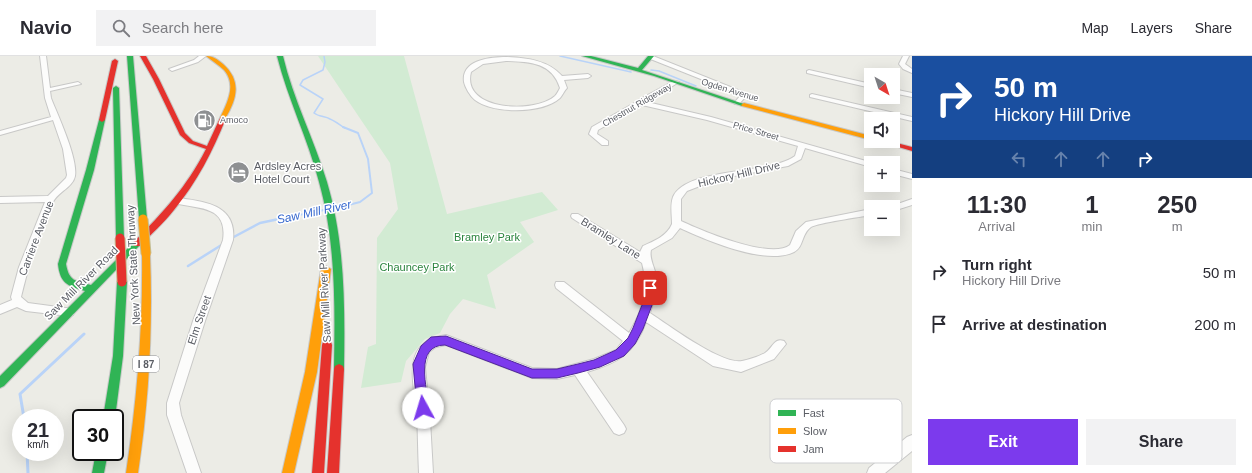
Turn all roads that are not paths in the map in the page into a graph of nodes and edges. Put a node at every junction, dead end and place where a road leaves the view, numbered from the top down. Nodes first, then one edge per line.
1 (44, 56) edge
2 (130, 56) edge
3 (143, 56) edge
4 (203, 56) edge
5 (209, 56) edge
6 (274, 56) edge
7 (280, 56) edge
8 (585, 56) edge
9 (650, 56) edge
10 (906, 56) edge
11 (507, 57) edge
12 (115, 59) edge
13 (172, 69) dead end
14 (639, 70) junction
15 (912, 71) edge
16 (809, 72) dead end
17 (588, 76) dead end
18 (561, 78) junction
19 (676, 82) junction
20 (78, 84) dead end
21 (864, 84) edge
22 (47, 90) junction
23 (900, 92) edge
24 (912, 95) edge
25 (812, 96) dead end
26 (639, 102) junction
27 (737, 103) junction
28 (53, 115) junction
29 (912, 119) edge
30 (0, 133) edge
31 (864, 136) edge
32 (605, 143) dead end
33 (803, 145) junction
34 (900, 146) edge
35 (208, 148) junction
36 (912, 149) edge
37 (864, 163) edge
38 (900, 174) edge
39 (912, 177) edge
40 (50, 198) junction
41 (0, 200) edge
42 (177, 201) junction
43 (912, 202) edge
44 (325, 203) junction
45 (900, 206) edge
46 (864, 213) edge
47 (576, 216) dead end
48 (323, 221) dead end
49 (677, 223) junction
50 (647, 261) junction
51 (560, 285) dead end
52 (92, 289) junction
53 (18, 302) junction
54 (0, 310) edge
55 (69, 312) junction
56 (643, 314) junction
57 (631, 341) junction
58 (780, 344) dead end
59 (578, 369) junction
60 (0, 383) edge
61 (110, 409) edge
62 (619, 429) dead end
63 (912, 442) edge
64 (902, 451) edge
65 (100, 461) edge
66 (889, 463) edge
67 (880, 471) edge
68 (98, 473) edge
69 (132, 473) edge
70 (194, 473) edge
71 (288, 473) edge
72 (318, 473) edge
73 (333, 473) edge
74 (426, 473) edge

1 - 22 street
2 - 69 main road, New York State Thruway / I 87, bridge
3 - 35 main road
4 - 13 street
5 - 35 main road, Saw Mill River Road
6 - 44 main road, Saw Mill River Parkway
7 - 44 main road, Saw Mill River Parkway
8 - 14 main road, Ogden Avenue
9 - 14 main road
9 - 27 street
10 - 15 street
11 - 18 street
11 - 18 street
12 - 52 main road
12 - 61 main road, New York State Thruway / I 87, bridge
14 - 19 main road, Ogden Avenue
16 - 21 street
17 - 18 street
19 - 26 street, Chestnut Ridgeway
19 - 27 main road, Ogden Avenue
20 - 22 street
22 - 28 street
23 - 24 street
25 - 29 street
26 - 32 street, Chestnut Ridgeway
26 - 33 street, Price Street
27 - 31 main road, Ogden Avenue
28 - 30 street
28 - 40 street, Carriere Avenue
33 - 37 street, Price Street
33 - 49 street, Hickory Hill Drive
34 - 36 main road
35 - 42 main road, Saw Mill River Road
38 - 39 street
40 - 41 street
40 - 53 street, Carriere Avenue
42 - 52 main road, Saw Mill River Road
42 - 70 street, Elm Street
43 - 45 street
44 - 48 main road, Saw Mill River Parkway
44 - 73 main road, Saw Mill River Parkway
46 - 49 street
47 - 50 street, Bramley Lane
49 - 50 street
50 - 56 street
51 - 57 street
52 - 55 main road, Saw Mill River Road
53 - 54 street
53 - 55 street
55 - 60 main road, Saw Mill River Road
56 - 57 street
56 - 58 street
57 - 59 street
59 - 62 street
59 - 74 street
63 - 64 street
65 - 68 main road
66 - 67 street
71 - 72 main road, Saw Mill River Parkway

